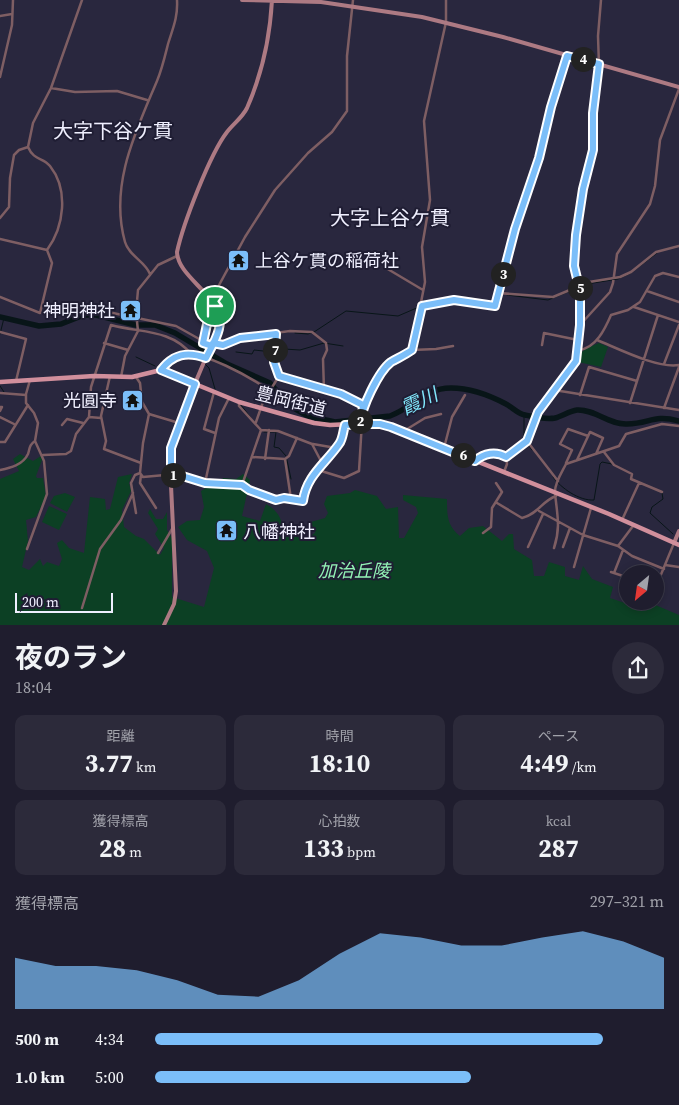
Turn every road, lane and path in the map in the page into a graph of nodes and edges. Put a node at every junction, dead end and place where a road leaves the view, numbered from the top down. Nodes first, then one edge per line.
1 (13, 0) edge
2 (82, 0) edge
3 (177, 0) edge
4 (242, 0) edge
5 (272, 0) edge
6 (353, 0) edge
7 (446, 0) edge
8 (601, 0) edge
9 (352, 6) junction
10 (12, 14) junction
11 (0, 16) edge
12 (446, 22) junction
13 (567, 56) junction
14 (599, 64) junction
15 (0, 77) edge
16 (51, 88) junction
17 (679, 88) edge
18 (147, 100) junction
19 (28, 147) junction
20 (0, 218) edge
21 (0, 238) edge
22 (679, 246) edge
23 (47, 250) junction
24 (177, 256) junction
25 (386, 268) dead end
26 (150, 274) junction
27 (679, 277) edge
28 (614, 278) junction
29 (579, 285) junction
30 (423, 290) junction
31 (648, 291) junction
32 (498, 293) junction
33 (0, 297) edge
34 (211, 300) junction
35 (679, 302) edge
36 (215, 306) junction
37 (422, 306) junction
38 (634, 307) junction
39 (103, 311) dead end
40 (658, 315) junction
41 (138, 320) junction
42 (679, 324) edge
43 (580, 325) junction
44 (138, 331) junction
45 (0, 332) edge
46 (276, 334) junction
47 (578, 340) junction
48 (597, 340) junction
49 (104, 343) junction
50 (203, 343) junction
51 (542, 345) dead end
52 (212, 346) junction
53 (453, 346) dead end
54 (128, 350) junction
55 (412, 350) junction
56 (579, 350) junction
57 (191, 354) junction
58 (206, 358) junction
59 (644, 358) junction
60 (664, 364) junction
61 (679, 366) edge
62 (161, 370) junction
63 (94, 376) junction
64 (110, 376) junction
65 (279, 376) junction
66 (121, 377) junction
67 (136, 377) junction
68 (30, 380) junction
69 (16, 381) junction
70 (637, 381) junction
71 (0, 382) edge
72 (195, 384) junction
73 (324, 390) junction
74 (554, 390) junction
75 (270, 391) junction
76 (214, 392) junction
77 (0, 393) edge
78 (26, 395) junction
79 (465, 395) dead end
80 (580, 395) junction
81 (229, 398) junction
82 (239, 402) junction
83 (630, 403) junction
84 (28, 405) junction
85 (363, 405) junction
86 (0, 407) edge
87 (261, 408) junction
88 (664, 408) junction
89 (679, 410) edge
90 (0, 411) edge
91 (150, 414) junction
92 (441, 414) dead end
93 (0, 417) edge
94 (89, 417) junction
95 (101, 418) junction
96 (256, 422) junction
97 (83, 423) junction
98 (179, 423) junction
99 (361, 423) junction
100 (14, 424) junction
101 (62, 425) dead end
102 (345, 425) junction
103 (679, 426) edge
104 (261, 430) junction
105 (269, 430) junction
106 (403, 432) junction
107 (215, 433) junction
108 (588, 436) junction
109 (297, 438) junction
110 (35, 440) junction
111 (0, 442) edge
112 (526, 442) junction
113 (312, 444) junction
114 (336, 448) junction
115 (444, 448) junction
116 (604, 452) junction
117 (596, 454) junction
118 (43, 455) junction
119 (252, 457) junction
120 (506, 457) junction
121 (265, 459) junction
122 (285, 459) junction
123 (576, 460) junction
124 (475, 461) junction
125 (141, 463) junction
126 (322, 463) junction
127 (566, 464) junction
128 (0, 470) edge
129 (318, 470) junction
130 (504, 472) junction
131 (141, 474) junction
132 (171, 475) junction
133 (558, 481) junction
134 (205, 483) junction
135 (496, 483) dead end
136 (639, 483) junction
137 (242, 486) junction
138 (662, 492) dead end
139 (133, 493) junction
140 (555, 494) junction
141 (291, 499) junction
142 (497, 503) junction
143 (156, 508) dead end
144 (592, 508) junction
145 (539, 511) junction
146 (136, 513) dead end
147 (543, 513) junction
148 (559, 520) junction
149 (622, 520) junction
150 (634, 525) junction
151 (174, 526) junction
152 (570, 528) junction
153 (679, 531) edge
154 (484, 533) dead end
155 (583, 535) junction
156 (676, 544) edge
157 (618, 546) junction
158 (528, 547) dead end
159 (563, 547) dead end
160 (554, 548) dead end
161 (27, 549) dead end
162 (623, 550) junction
163 (158, 553) dead end
164 (665, 564) junction
165 (654, 565) edge
166 (574, 566) dead end
167 (679, 568) edge
168 (664, 569) edge
169 (619, 575) edge
170 (82, 608) dead end
171 (164, 625) edge

1 - 10 street
2 - 16 street
3 - 18 street
4 - 5 street
5 - 9 street
5 - 24 street
6 - 9 street
7 - 12 street
8 - 14 street
9 - 12 street
9 - 34 street
10 - 11 street
10 - 15 street
12 - 13 street
12 - 30 street
13 - 14 street
13 - 32 street
14 - 17 street
14 - 29 street
16 - 18 street
16 - 19 street
17 - 28 street
18 - 26 street
19 - 20 street
19 - 23 street
21 - 23 street
22 - 28 street
23 - 33 street
24 - 26 street
24 - 34 street
25 - 30 street
26 - 41 street
27 - 31 street
28 - 29 street
28 - 43 street
29 - 32 street
29 - 43 street
30 - 37 street
31 - 35 street
31 - 38 street
32 - 37 street
34 - 36 street
36 - 50 street
36 - 52 street
37 - 55 street
38 - 40 street
38 - 48 street
39 - 41 street
40 - 42 street
40 - 59 street
41 - 44 street
41 - 50 street
42 - 60 street
43 - 47 street
44 - 49 street
44 - 54 street
44 - 57 street
45 - 69 street
46 - 52 street
46 - 65 street
46 - 73 street
47 - 51 street
47 - 56 street
48 - 56 street
48 - 59 street
49 - 54 street
49 - 63 street
50 - 52 street
52 - 58 street
53 - 55 street
54 - 66 street
55 - 85 street
56 - 74 street
57 - 58 street
57 - 62 street
58 - 72 street
58 - 75 street
59 - 60 street
59 - 70 street
60 - 61 street
61 - 88 street
62 - 67 main road
62 - 72 main road, 豊岡街道
63 - 64 main road
63 - 68 main road
63 - 94 street
64 - 66 main road
64 - 95 street
65 - 73 street
65 - 75 street
66 - 67 main road
67 - 91 street
68 - 69 main road
68 - 78 street
69 - 71 main road
70 - 80 street
70 - 83 street
72 - 76 main road, 豊岡街道
72 - 98 street
73 - 85 street
74 - 80 street
74 - 112 street
75 - 87 street
76 - 81 main road, 豊岡街道
76 - 107 street
77 - 78 street
78 - 84 street
79 - 115 street
80 - 83 street
81 - 82 main road, 豊岡街道
81 - 107 street
82 - 87 main road, 豊岡街道
82 - 96 street
83 - 88 street
84 - 100 street
84 - 110 street
85 - 99 street
86 - 90 street
87 - 96 street
87 - 102 main road, 豊岡街道
88 - 89 street
91 - 98 street
91 - 125 street
92 - 106 street
93 - 100 street
94 - 95 street
94 - 97 street
95 - 125 street
96 - 104 street
97 - 101 street
97 - 118 street
98 - 132 street
99 - 102 main road, 豊岡街道
99 - 106 main road, 豊岡街道
99 - 129 street
100 - 111 street
102 - 114 street
103 - 116 street
104 - 105 street
104 - 119 street
105 - 109 street
105 - 121 street
106 - 115 main road, 豊岡街道
107 - 134 street
108 - 117 street
108 - 123 street
108 - 127 street
109 - 113 street
109 - 122 street
110 - 118 street
110 - 128 street
112 - 120 street
112 - 133 street
113 - 114 street
113 - 126 street
114 - 126 street
115 - 124 main road, 豊岡街道
116 - 117 street
116 - 136 street
117 - 123 street
118 - 161 street
119 - 121 street
119 - 137 street
120 - 124 street
120 - 130 street
121 - 122 street
122 - 141 street
123 - 127 street
124 - 130 main road, 豊岡街道
125 - 131 street
126 - 129 street
127 - 133 street
129 - 141 street
130 - 140 main road, 豊岡街道
131 - 132 street
131 - 139 street
131 - 143 street
132 - 134 street
132 - 151 street
133 - 140 street
134 - 137 street
135 - 142 street
136 - 138 street
136 - 149 street
137 - 141 street
139 - 146 street
139 - 170 street
140 - 144 main road, 豊岡街道
140 - 145 street
140 - 148 street
142 - 145 street
142 - 154 street
144 - 149 main road, 豊岡街道
144 - 155 street
145 - 147 street
147 - 148 street
147 - 158 street
148 - 152 street
148 - 160 street
149 - 150 main road, 豊岡街道
150 - 156 main road, 豊岡街道
150 - 157 street
151 - 163 street
151 - 171 street
152 - 155 street
152 - 159 street
153 - 156 street
155 - 157 street
155 - 166 street
156 - 164 street
157 - 162 street
162 - 165 street
162 - 169 street
164 - 167 street
164 - 168 street

